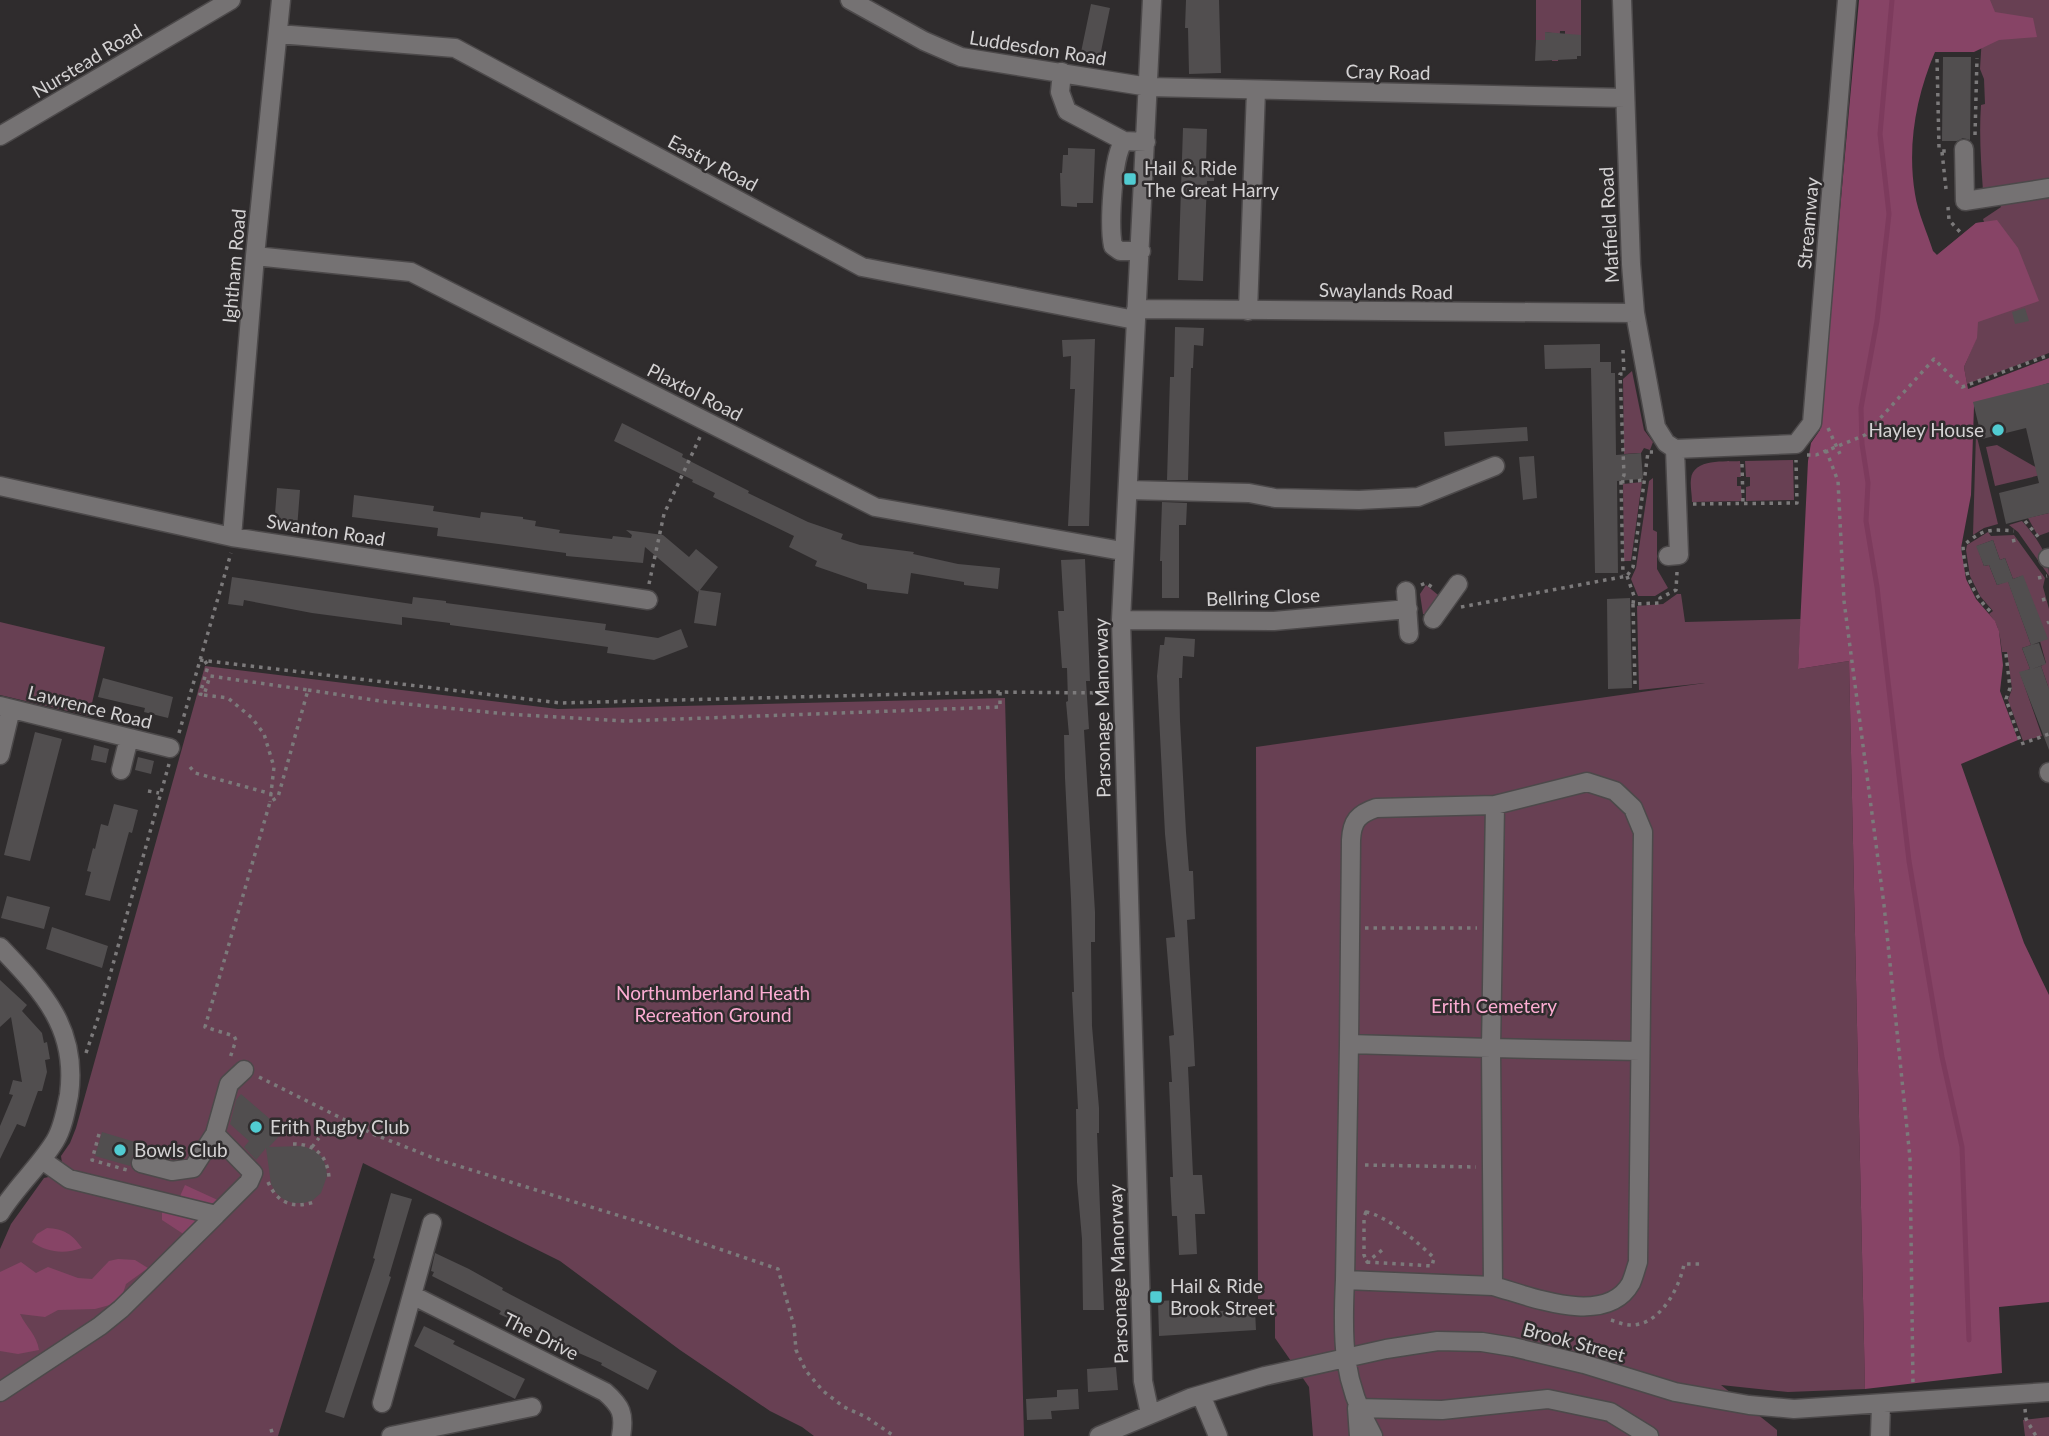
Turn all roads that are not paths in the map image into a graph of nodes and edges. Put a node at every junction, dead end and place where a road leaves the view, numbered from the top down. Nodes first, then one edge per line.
1 (231, 0) edge
2 (281, 0) edge
3 (850, 0) edge
4 (1152, 0) edge
5 (1622, 0) edge
6 (1847, 0) edge
7 (278, 34) junction
8 (1062, 72) junction
9 (1149, 88) junction
10 (1256, 90) junction
11 (1625, 98) junction
12 (0, 136) edge
13 (1124, 141) junction
14 (1146, 142) junction
15 (1964, 149) road end
16 (2049, 188) edge
17 (1140, 251) junction
18 (255, 256) junction
19 (1248, 311) junction
20 (1635, 313) junction
21 (1135, 315) junction
22 (1670, 446) junction
23 (1495, 466) dead end
24 (0, 486) edge
25 (1128, 489) junction
26 (232, 537) junction
27 (1122, 551) junction
28 (1673, 556) road end
29 (1458, 584) dead end
30 (648, 600) road end
31 (1121, 620) junction
32 (6, 708) edge
33 (129, 738) junction
34 (173, 748) road end
35 (0, 755) edge
36 (121, 770) dead end
37 (1495, 805) junction
38 (0, 947) edge
39 (1349, 1044) junction
40 (1491, 1048) junction
41 (1640, 1051) junction
42 (244, 1070) road end
43 (215, 1134) junction
44 (41, 1160) junction
45 (141, 1163) road end
46 (0, 1213) edge
47 (216, 1215) junction
48 (432, 1223) dead end
49 (1345, 1280) junction
50 (1493, 1286) junction
51 (412, 1295) junction
52 (1344, 1358) junction
53 (0, 1392) edge
54 (2049, 1392) edge
55 (1201, 1395) junction
56 (382, 1404) dead end
57 (1881, 1405) junction
58 (532, 1407) dead end
59 (1357, 1408) junction
60 (1150, 1414) junction
61 (391, 1436) edge
62 (621, 1436) edge
63 (1099, 1436) edge
64 (1218, 1436) edge
65 (1359, 1436) edge
66 (1373, 1436) edge
67 (1649, 1436) edge
68 (1880, 1436) edge

1 - 12 street, Nurstead Road
2 - 7 street, Ightham Road
3 - 8 street, Luddesdon Road
4 - 9 street, Parsonage Manorway
5 - 11 street, Matfield Road
6 - 22 street, Streamway
7 - 18 street, Ightham Road
7 - 21 street, Eastry Road
8 - 9 street, Luddesdon Road
8 - 13 street
9 - 10 street, Cray Road
9 - 14 street, Parsonage Manorway
10 - 11 street, Cray Road
10 - 19 street
11 - 20 street, Matfield Road
13 - 14 street
13 - 17 street
14 - 17 street, Parsonage Manorway
15 - 16 street
17 - 21 street, Parsonage Manorway
18 - 26 street, Ightham Road
18 - 27 street, Plaxtol Road
19 - 20 street, Swaylands Road
19 - 21 street, Swaylands Road
20 - 22 street, Matfield Road
21 - 25 street, Parsonage Manorway
22 - 28 street
23 - 25 street
24 - 26 street, Swanton Road
25 - 27 street, Parsonage Manorway
26 - 30 street, Swanton Road
27 - 31 street, Parsonage Manorway
29 - 31 street, Bellring Close
31 - 60 street, Parsonage Manorway
32 - 33 street, Lawrence Road
32 - 35 street
33 - 34 street, Lawrence Road
33 - 36 street
37 - 39 street
37 - 40 street
37 - 41 street
38 - 44 street
39 - 40 street
39 - 49 street
40 - 41 street
40 - 50 street
41 - 50 street
42 - 43 street
43 - 45 street
43 - 47 street
44 - 46 street
44 - 47 street
47 - 53 street
48 - 51 street
49 - 50 street
49 - 52 street
51 - 56 street
51 - 62 street, The Drive
52 - 55 street, Brook Street
52 - 57 street, Brook Street
52 - 59 street
54 - 57 street, Brook Street
55 - 60 street, Brook Street
55 - 64 street
57 - 68 street
58 - 61 street
59 - 65 street
59 - 66 street
59 - 67 street
60 - 63 street, Brook Street

